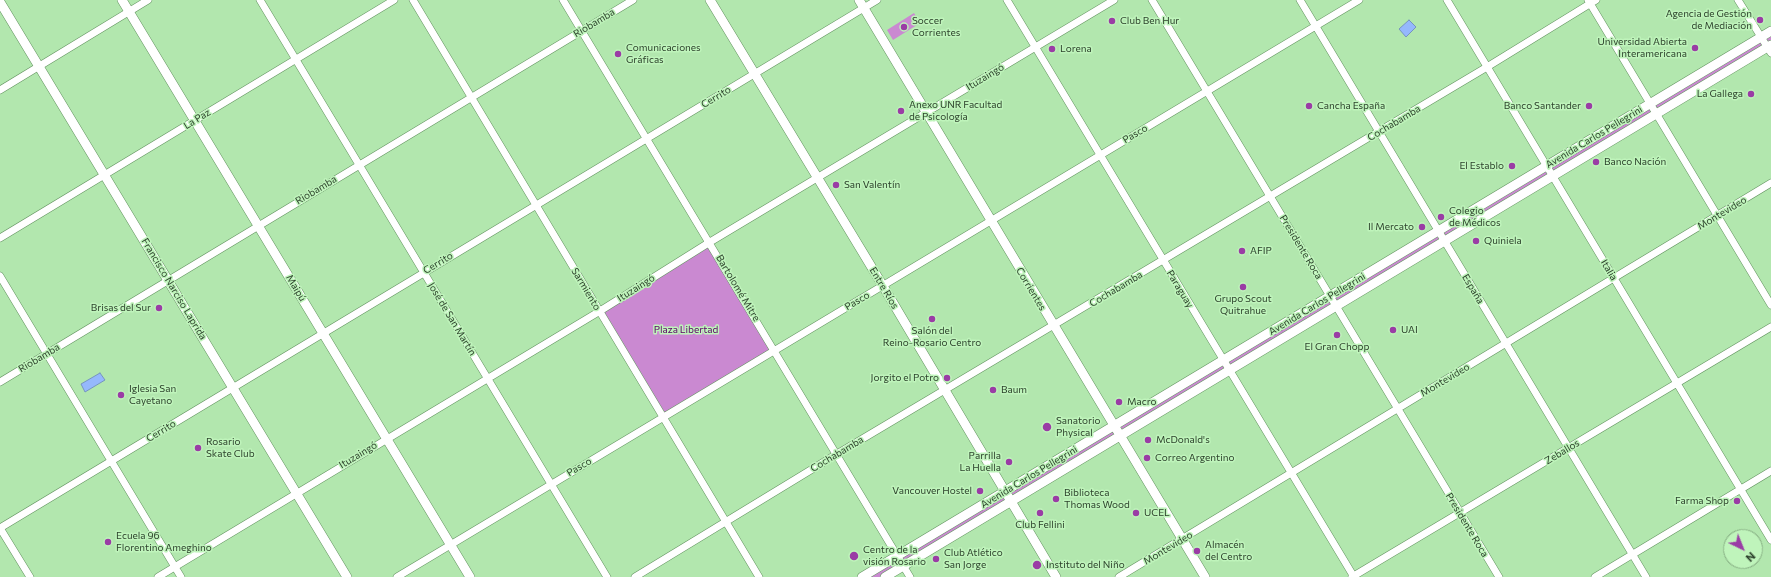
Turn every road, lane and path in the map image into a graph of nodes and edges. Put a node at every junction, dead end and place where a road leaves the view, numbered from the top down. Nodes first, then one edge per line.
1 (122, 0) edge
2 (148, 0) edge
3 (260, 0) edge
4 (394, 0) edge
5 (413, 0) edge
6 (563, 0) edge
7 (633, 0) edge
8 (710, 0) edge
9 (877, 0) edge
10 (1007, 0) edge
11 (1114, 0) edge
12 (1152, 0) edge
13 (1300, 0) edge
14 (1359, 0) edge
15 (1447, 0) edge
16 (1738, 0) edge
17 (1592, 1) edge
18 (0, 2) edge
19 (861, 4) edge
20 (129, 11) junction
21 (3, 15) edge
22 (1316, 26) junction
23 (581, 31) junction
24 (1771, 31) edge
25 (1762, 37) junction
26 (1035, 47) junction
27 (1770, 48) edge
28 (296, 59) junction
29 (39, 66) junction
30 (1487, 68) junction
31 (754, 74) junction
32 (0, 90) edge
33 (1207, 91) junction
34 (471, 97) junction
35 (1650, 104) junction
36 (926, 113) junction
37 (1656, 114) junction
38 (195, 120) junction
39 (1378, 132) junction
40 (647, 138) junction
41 (1100, 155) junction
42 (359, 164) junction
43 (1546, 166) junction
44 (105, 174) junction
45 (1552, 176) junction
46 (817, 178) junction
47 (1771, 184) edge
48 (1270, 197) junction
49 (536, 205) junction
50 (1717, 216) junction
51 (991, 221) junction
52 (258, 225) junction
53 (1438, 231) junction
54 (0, 238) edge
55 (1444, 241) junction
56 (710, 242) junction
57 (1164, 260) junction
58 (424, 272) junction
59 (0, 276) edge
60 (1614, 278) junction
61 (168, 279) junction
62 (883, 286) junction
63 (1330, 296) junction
64 (1771, 305) edge
65 (1336, 306) junction
66 (600, 311) junction
67 (1053, 326) junction
68 (1771, 327) edge
69 (323, 332) junction
70 (1506, 343) junction
71 (775, 350) junction
72 (47, 354) junction
73 (1224, 360) junction
74 (1229, 370) junction
75 (488, 378) junction
76 (0, 382) edge
77 (1677, 383) junction
78 (233, 386) junction
79 (944, 391) junction
80 (1398, 409) junction
81 (664, 416) junction
82 (1113, 426) junction
83 (1119, 436) junction
84 (386, 438) junction
85 (1568, 448) junction
86 (837, 454) junction
87 (111, 461) junction
88 (1771, 471) edge
89 (1291, 473) junction
90 (551, 484) junction
91 (1740, 490) junction
92 (297, 492) junction
93 (1005, 492) junction
94 (1010, 501) junction
95 (1460, 513) junction
96 (726, 522) junction
97 (0, 528) edge
98 (1182, 538) junction
99 (1771, 540) edge
100 (451, 544) junction
101 (1632, 554) junction
102 (898, 556) junction
103 (904, 566) junction
104 (175, 567) junction
105 (30, 577) edge
106 (158, 577) edge
107 (181, 577) edge
108 (347, 577) edge
109 (397, 577) edge
110 (470, 577) edge
111 (607, 577) edge
112 (635, 577) edge
113 (759, 577) edge
114 (862, 577) edge
115 (885, 577) edge
116 (910, 577) edge
117 (1056, 577) edge
118 (1119, 577) edge
119 (1205, 577) edge
120 (1353, 577) edge
121 (1498, 577) edge
122 (1595, 577) edge
123 (1646, 577) edge

1 - 20 main road, Maipú
2 - 20 street
3 - 28 street, José de San Martín
4 - 28 street, La Paz
5 - 34 street, Sarmiento
6 - 23 street, Bartolomé Mitre
7 - 23 street, Riobamba
8 - 31 main road, Entre Ríos
9 - 19 street, Cerrito
10 - 26 street, Paraguay
11 - 26 street, Ituzaingó
12 - 33 street, Presidente Roca
13 - 22 street, España
14 - 22 street, Pasco
15 - 30 street, Italia
16 - 25 street
17 - 30 street, Cochabamba
17 - 35 street
18 - 21 main road, Francisco Narciso Laprida
19 - 31 street, Cerrito
19 - 36 main road, Corrientes
20 - 29 street
20 - 38 main road, Maipú
21 - 29 main road, Francisco Narciso Laprida
22 - 33 street, Pasco
22 - 39 street, España
23 - 34 street, Riobamba
23 - 40 street, Bartolomé Mitre
24 - 25 main road, Avenida Carlos Pellegrini
25 - 27 street
25 - 35 main road, Avenida Carlos Pellegrini
26 - 36 street, Ituzaingó
26 - 41 street, Paraguay
27 - 37 main road, Avenida Carlos Pellegrini
28 - 38 street, La Paz
28 - 42 street, José de San Martín
29 - 32 street
29 - 44 main road, Francisco Narciso Laprida
30 - 39 street, Cochabamba
30 - 43 street, Italia
31 - 40 street, Cerrito
31 - 46 main road, Entre Ríos
33 - 41 street, Pasco
33 - 48 street, Presidente Roca
34 - 42 street, Riobamba
34 - 49 street, Sarmiento
35 - 37 street
35 - 43 main road, Avenida Carlos Pellegrini
36 - 46 street, Ituzaingó
36 - 51 main road, Corrientes
37 - 45 main road, Avenida Carlos Pellegrini
37 - 50 street
38 - 44 street, La Paz
38 - 52 main road, Maipú
39 - 48 street, Cochabamba
39 - 53 street, España
40 - 49 street, Cerrito
40 - 56 street, Bartolomé Mitre
41 - 51 street, Pasco
41 - 57 street, Paraguay
42 - 52 street, Riobamba
42 - 58 street, José de San Martín
43 - 45 street, Italia
43 - 53 main road, Avenida Carlos Pellegrini
44 - 54 street, La Paz
44 - 61 main road, Francisco Narciso Laprida
45 - 55 main road, Avenida Carlos Pellegrini
45 - 60 street, Italia
46 - 56 street, Ituzaingó
46 - 62 main road, Entre Ríos
47 - 50 street, Montevideo
48 - 57 street, Cochabamba
48 - 63 street, Presidente Roca
49 - 58 street, Cerrito
49 - 66 street, Sarmiento
50 - 60 street, Montevideo
50 - 64 street
51 - 62 street, Pasco
51 - 67 main road, Corrientes
52 - 61 street, Riobamba
52 - 69 main road, Maipú
53 - 55 street, España
53 - 63 main road, Avenida Carlos Pellegrini
55 - 65 main road, Avenida Carlos Pellegrini
55 - 70 street, España
56 - 66 street, Ituzaingó
56 - 71 street, Bartolomé Mitre
57 - 67 street, Cochabamba
57 - 73 street, Paraguay
58 - 69 street, Cerrito
58 - 75 street, José de San Martín
59 - 72 street
60 - 70 street, Montevideo
60 - 77 street, Italia
61 - 72 street, Riobamba
61 - 78 main road, Francisco Narciso Laprida
62 - 71 street, Pasco
62 - 79 main road, Entre Ríos
63 - 65 street, Presidente Roca
63 - 73 main road, Avenida Carlos Pellegrini
65 - 74 main road, Avenida Carlos Pellegrini
65 - 80 street, Presidente Roca
66 - 75 street, Ituzaingó
66 - 81 street, Sarmiento
67 - 79 street, Cochabamba
67 - 82 main road, Corrientes
68 - 77 street, Zeballos
69 - 78 street, Cerrito
69 - 84 main road, Maipú
70 - 80 street, Montevideo
70 - 85 street, España
71 - 81 street, Pasco
71 - 86 street, Bartolomé Mitre
72 - 76 street, Riobamba
72 - 87 street
73 - 74 street, Paraguay
73 - 82 main road, Avenida Carlos Pellegrini
74 - 83 main road, Avenida Carlos Pellegrini
74 - 89 street, Paraguay
75 - 84 street, Ituzaingó
75 - 90 street, José de San Martín
77 - 85 street, Zeballos
77 - 91 street, Italia
78 - 87 street, Cerrito
78 - 92 main road, Francisco Narciso Laprida
79 - 86 street, Cochabamba
79 - 93 main road, Entre Ríos
80 - 89 street, Montevideo
80 - 95 street, Presidente Roca
81 - 90 street, Pasco
81 - 96 street, Sarmiento
82 - 83 main road, Corrientes
82 - 93 main road, Avenida Carlos Pellegrini
83 - 94 main road, Avenida Carlos Pellegrini
83 - 98 main road, Corrientes
84 - 92 street, Ituzaingó
84 - 100 main road, Maipú
85 - 95 street, Zeballos
85 - 101 street, España
86 - 96 street, Cochabamba
86 - 102 street, Bartolomé Mitre
87 - 97 street, Cerrito
87 - 104 street
88 - 91 street
89 - 98 street, Montevideo
89 - 120 street, Paraguay
90 - 100 street, Pasco
90 - 111 street, José de San Martín
91 - 99 street, Italia
91 - 101 street
92 - 104 street, Ituzaingó
92 - 108 main road, Francisco Narciso Laprida
93 - 94 main road, Entre Ríos
93 - 102 main road, Avenida Carlos Pellegrini
94 - 103 main road, Avenida Carlos Pellegrini
94 - 117 main road, Entre Ríos
95 - 120 street, Zeballos
95 - 121 street, Presidente Roca
96 - 112 street, Cochabamba
96 - 113 street, Sarmiento
97 - 105 street
98 - 118 street, Montevideo
98 - 119 main road, Corrientes
100 - 109 street, Pasco
100 - 110 main road, Maipú
101 - 122 street
101 - 123 street, España
102 - 103 street, Bartolomé Mitre
102 - 114 main road, Avenida Carlos Pellegrini
103 - 115 main road, Avenida Carlos Pellegrini
103 - 116 street, Bartolomé Mitre
104 - 106 street, Ituzaingó
104 - 107 street

